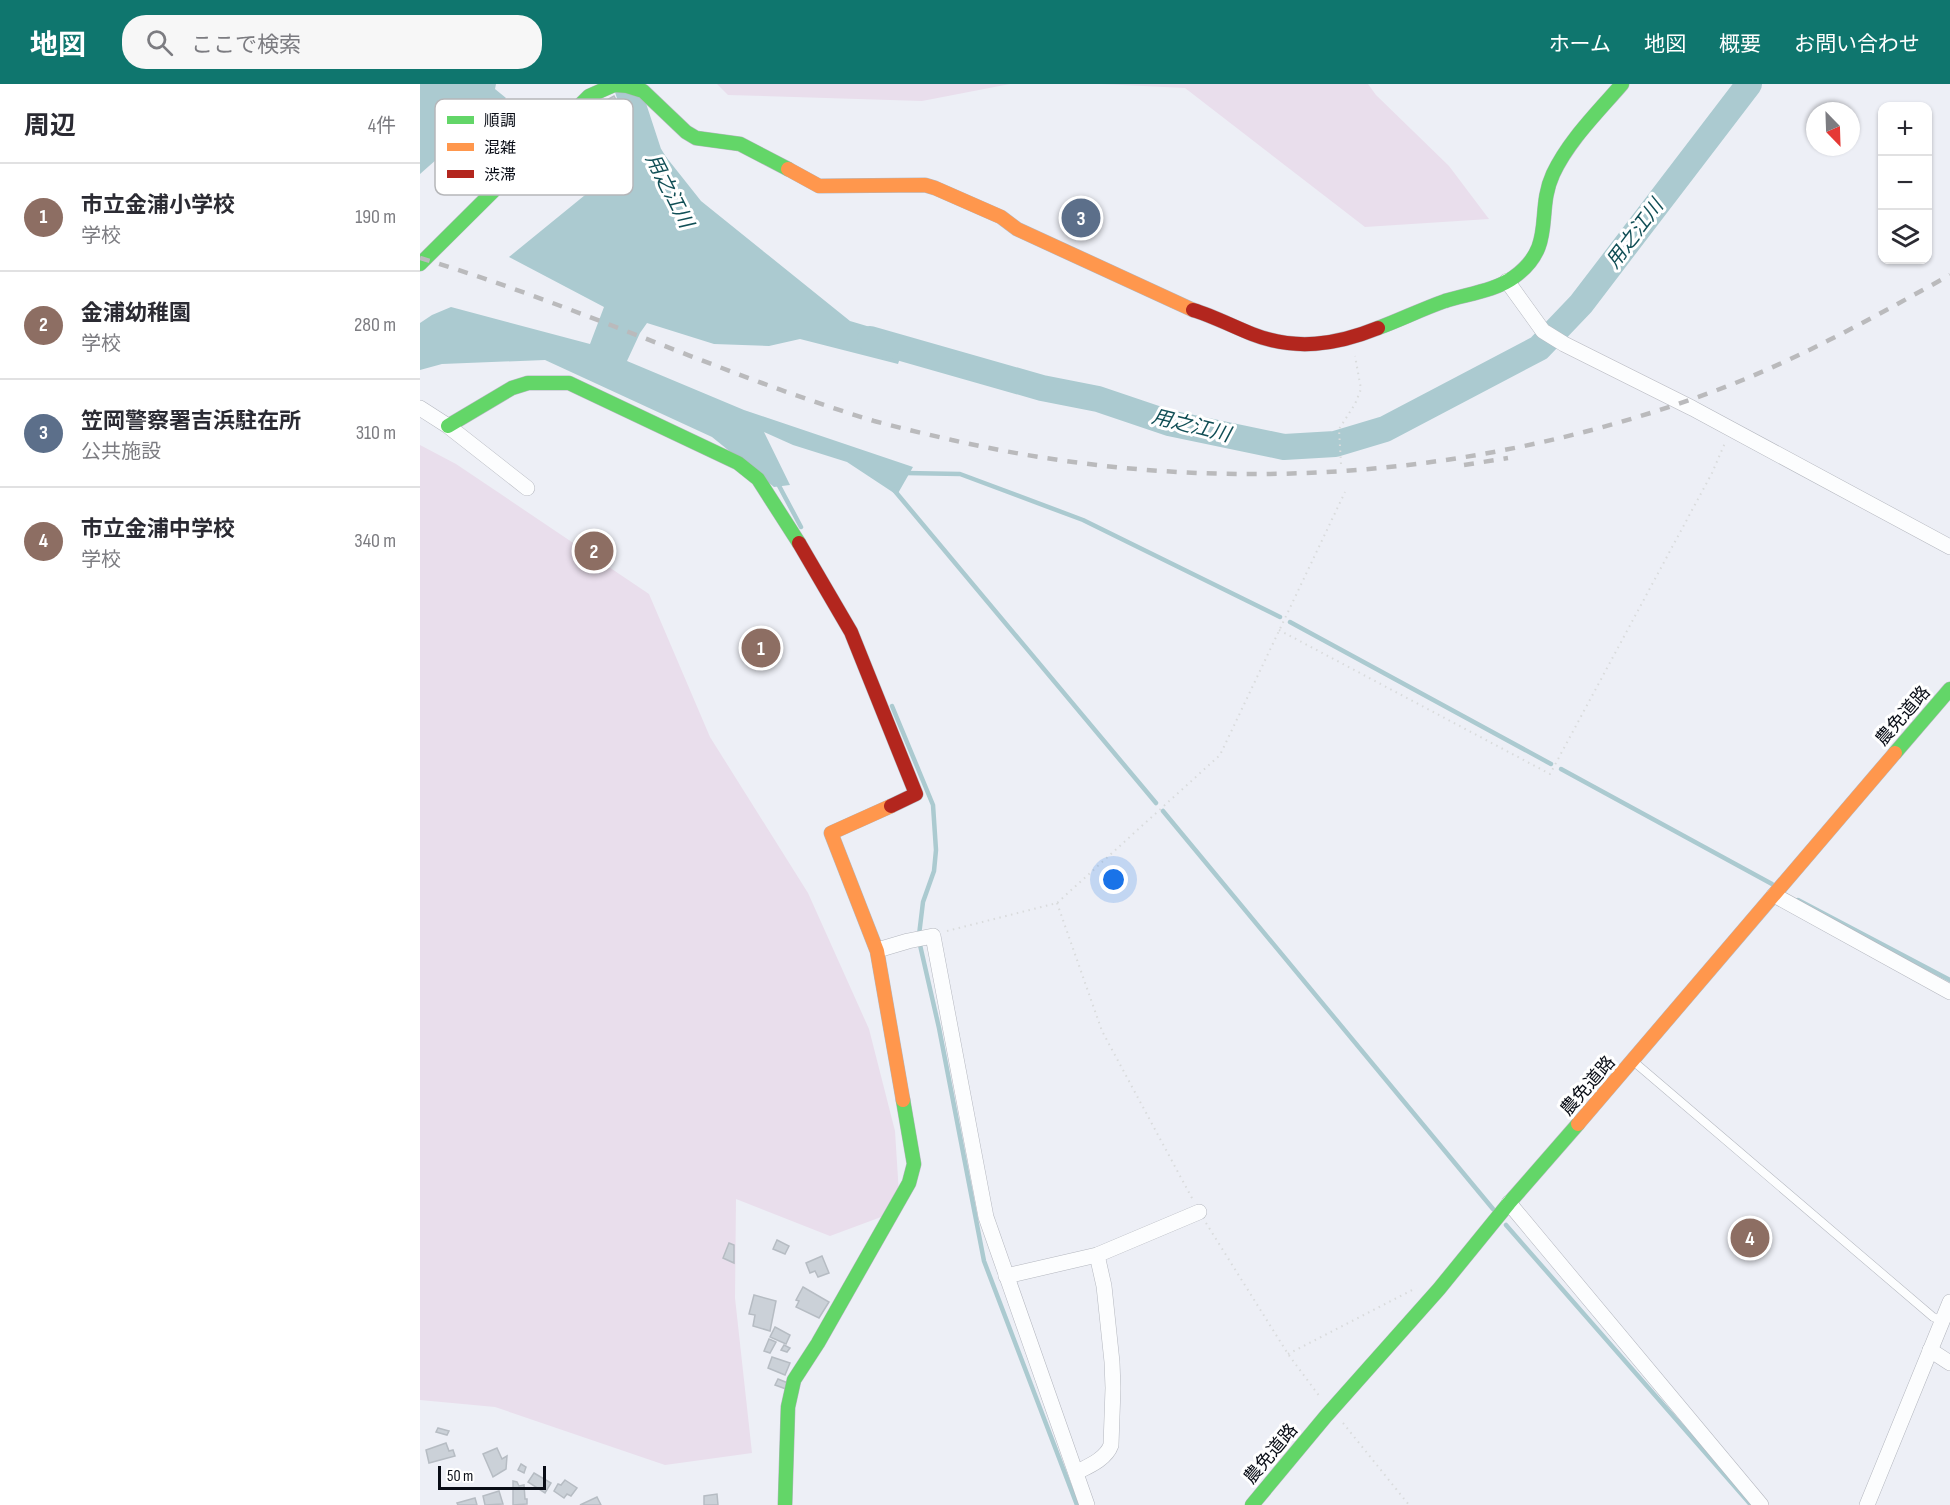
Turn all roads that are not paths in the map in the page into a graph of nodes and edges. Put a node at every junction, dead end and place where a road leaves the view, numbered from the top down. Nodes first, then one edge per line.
1 (1622, 84) edge
2 (587, 90) edge
3 (486, 195) edge
4 (420, 264) edge
5 (1507, 282) junction
6 (420, 408) edge
7 (448, 426) junction
8 (527, 488) dead end
9 (1950, 547) edge
10 (1950, 689) edge
11 (1774, 894) junction
12 (879, 950) junction
13 (1950, 992) edge
14 (1633, 1061) junction
15 (1509, 1203) junction
16 (1199, 1212) road end
17 (1097, 1255) junction
18 (1006, 1276) junction
19 (1950, 1302) edge
20 (1942, 1321) junction
21 (1930, 1350) junction
22 (1950, 1363) edge
23 (1077, 1472) junction
24 (785, 1505) edge
25 (1087, 1505) edge
26 (1252, 1505) edge
27 (1761, 1505) edge
28 (1868, 1505) edge

1 - 5 street
2 - 5 street
3 - 4 street
5 - 9 street
6 - 7 street
7 - 8 street
7 - 12 street
10 - 11 street, 農免道路
11 - 13 street
11 - 14 street, 農免道路
12 - 18 street
12 - 24 street
14 - 15 street, 農免道路
14 - 20 lane
15 - 26 street, 農免道路
15 - 27 street
16 - 17 street
17 - 18 street
17 - 23 street
18 - 23 street
19 - 20 street
20 - 21 street
21 - 22 street
21 - 28 street
23 - 25 street

